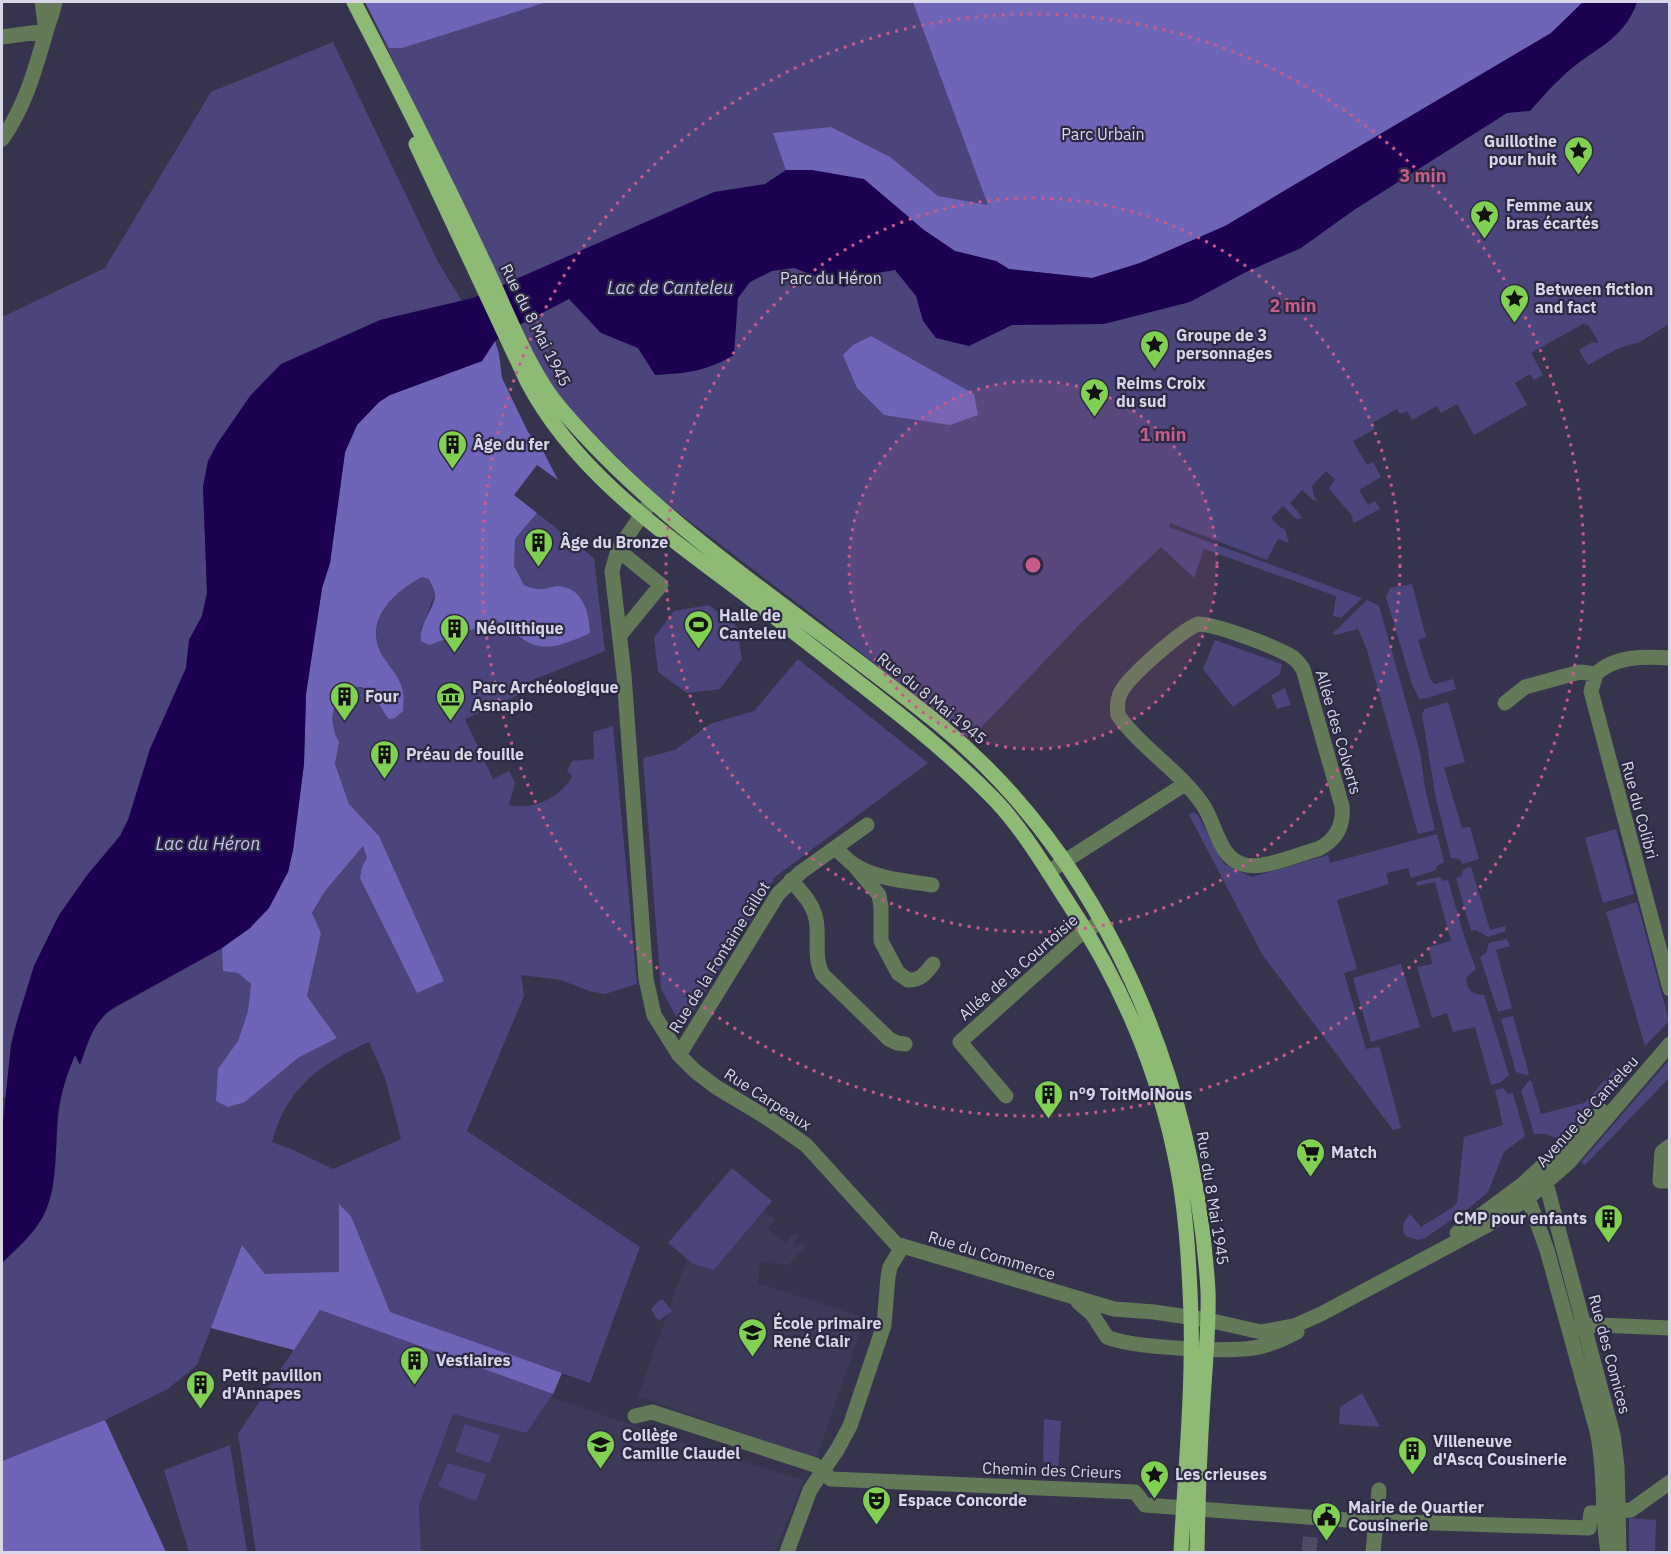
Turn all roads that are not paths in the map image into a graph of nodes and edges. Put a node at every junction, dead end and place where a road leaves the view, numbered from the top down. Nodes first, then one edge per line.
1 (42, 2) edge
2 (56, 2) edge
3 (344, 2) edge
4 (354, 2) edge
5 (46, 31) junction
6 (2, 37) edge
7 (2, 138) edge
8 (486, 278) junction
9 (647, 508) junction
10 (618, 550) junction
11 (620, 635) junction
12 (1670, 658) edge
13 (1596, 674) junction
14 (1505, 703) dead end
15 (1185, 784) junction
16 (867, 825) dead end
17 (836, 848) junction
18 (1063, 863) junction
19 (853, 864) junction
20 (1048, 872) junction
21 (791, 880) junction
22 (932, 885) dead end
23 (1100, 922) junction
24 (1086, 930) junction
25 (933, 964) dead end
26 (1670, 989) edge
27 (1670, 1043) edge
28 (905, 1044) dead end
29 (678, 1055) junction
30 (1006, 1096) dead end
31 (1670, 1146) edge
32 (1542, 1168) junction
33 (1670, 1181) edge
34 (1546, 1184) junction
35 (1526, 1191) junction
36 (902, 1247) junction
37 (1071, 1297) junction
38 (1321, 1314) junction
39 (1191, 1318) junction
40 (1208, 1320) junction
41 (1576, 1327) junction
42 (1670, 1328) edge
43 (1191, 1348) junction
44 (1206, 1348) junction
45 (635, 1416) dead end
46 (823, 1472) junction
47 (1670, 1482) edge
48 (1379, 1490) dead end
49 (1190, 1508) junction
50 (1611, 1511) junction
51 (1376, 1521) junction
52 (1373, 1551) edge
53 (787, 1552) edge
54 (1181, 1552) edge
55 (1197, 1552) edge
56 (1608, 1552) edge
57 (1619, 1552) edge

1 - 5 street
2 - 5 street
3 - 8 main road, Rue du 8 Mai 1945
4 - 8 main road, Rue du 8 Mai 1945
5 - 6 street
5 - 7 street
8 - 9 main road, Rue du 8 Mai 1945
9 - 10 street, Rue Carpeaux
9 - 18 main road, Rue du 8 Mai 1945
9 - 20 main road, Rue du 8 Mai 1945
10 - 11 street, Rue Carpeaux
10 - 11 street
11 - 29 street, Rue Carpeaux
12 - 13 street
13 - 14 street
13 - 26 street, Rue du Colibri
15 - 15 street, Allée des Colverts
15 - 18 street
16 - 17 street, Rue de la Fontaine Gillot
17 - 19 street
17 - 21 street, Rue de la Fontaine Gillot
18 - 20 street
18 - 23 main road, Rue du 8 Mai 1945
19 - 22 street
19 - 25 street
20 - 24 main road, Rue du 8 Mai 1945
21 - 28 street, Rue de la Fontaine Gillot
21 - 29 street, Rue de la Fontaine Gillot
23 - 24 street, Allée de la Courtoisie
23 - 40 main road, Rue du 8 Mai 1945
24 - 30 street, Allée de la Courtoisie
24 - 39 main road, Rue du 8 Mai 1945
27 - 32 street, Avenue de Canteleu
27 - 34 street, Avenue de Canteleu
29 - 36 street, Rue Carpeaux
31 - 33 street
32 - 34 street, Rue des Comices
32 - 35 street, Avenue de Canteleu
34 - 35 street, Avenue de Canteleu
34 - 41 street, Rue des Comices
35 - 38 street, Avenue de Canteleu
35 - 41 street, Rue des Comices
36 - 37 street, Rue du Commerce
36 - 46 street
37 - 39 street, Rue du Commerce
37 - 43 street, Rue du Commerce
38 - 40 street, Avenue de Canteleu
38 - 44 street, Avenue de Canteleu
39 - 40 street, Rue du Commerce
39 - 43 main road, Rue du 8 Mai 1945
40 - 44 main road, Rue du 8 Mai 1945
41 - 42 street
41 - 50 street, Rue des Comices
43 - 44 street, Rue du Commerce
43 - 49 main road, Rue du 8 Mai 1945
44 - 49 main road, Rue du 8 Mai 1945
45 - 46 street, Chemin des Crieurs
46 - 49 street, Chemin des Crieurs
46 - 53 street
47 - 50 street
48 - 51 street
49 - 51 street, Chemin des Crieurs
49 - 54 main road, Rue du 8 Mai 1945
49 - 55 main road, Rue du 8 Mai 1945
50 - 51 street, Chemin des Crieurs
50 - 56 street, Rue des Comices
50 - 57 street, Rue des Comices
51 - 52 street

